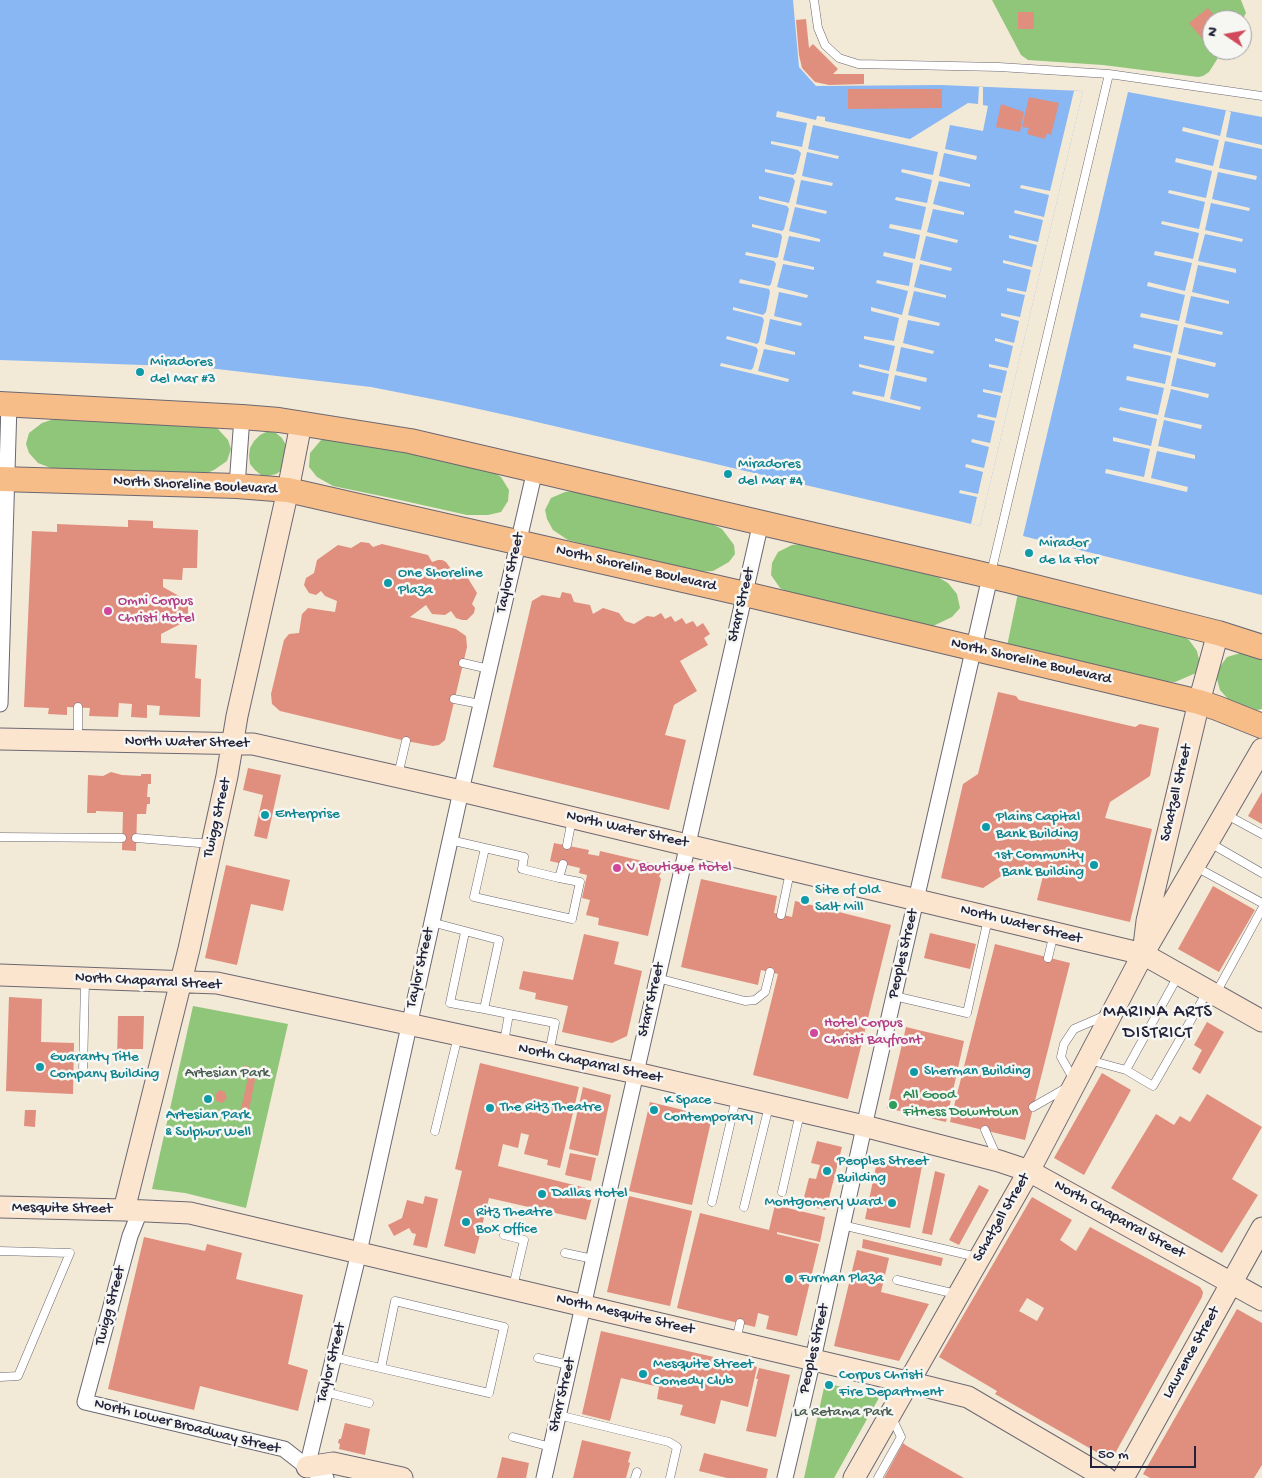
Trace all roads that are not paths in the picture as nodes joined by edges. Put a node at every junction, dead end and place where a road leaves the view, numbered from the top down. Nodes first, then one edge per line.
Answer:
1 (814, 0) edge
2 (1109, 74) junction
3 (1262, 96) edge
4 (5, 404) edge
5 (242, 416) junction
6 (301, 424) junction
7 (535, 470) junction
8 (3, 479) edge
9 (237, 486) junction
10 (288, 490) junction
11 (761, 522) junction
12 (518, 542) junction
13 (990, 577) junction
14 (745, 594) junction
15 (1218, 633) junction
16 (1262, 647) edge
17 (974, 649) junction
18 (463, 663) dead end
19 (489, 669) junction
20 (454, 699) dead end
21 (1199, 702) junction
22 (0, 704) edge
23 (480, 704) junction
24 (78, 708) dead end
25 (1262, 726) edge
26 (0, 739) edge
27 (78, 740) junction
28 (406, 740) dead end
29 (232, 743) junction
30 (1262, 749) edge
31 (398, 776) junction
32 (461, 791) junction
33 (1224, 814) junction
34 (573, 818) junction
35 (1262, 834) edge
36 (0, 837) edge
37 (122, 838) dead end
38 (136, 838) dead end
39 (450, 840) junction
40 (1208, 842) junction
41 (212, 844) junction
42 (567, 845) dead end
43 (688, 845) junction
44 (485, 848) junction
45 (563, 864) dead end
46 (1194, 866) junction
47 (791, 870) junction
48 (1262, 873) edge
49 (560, 878) junction
50 (916, 900) junction
51 (1262, 903) edge
52 (1262, 909) edge
53 (781, 915) dead end
54 (989, 917) junction
55 (432, 922) junction
56 (465, 932) junction
57 (1054, 933) junction
58 (1143, 954) junction
59 (1048, 958) dead end
60 (1179, 974) junction
61 (0, 975) edge
62 (766, 976) dead end
63 (85, 978) junction
64 (657, 978) junction
65 (181, 982) junction
66 (1211, 993) junction
67 (894, 996) junction
68 (484, 1009) junction
69 (1112, 1013) junction
70 (509, 1014) junction
71 (1262, 1021) edge
72 (408, 1025) junction
73 (458, 1036) junction
74 (503, 1045) junction
75 (548, 1055) junction
76 (1088, 1059) junction
77 (1126, 1070) junction
78 (83, 1073) dead end
79 (636, 1073) junction
80 (1076, 1082) junction
81 (736, 1097) junction
82 (770, 1104) junction
83 (1033, 1107) dead end
84 (800, 1112) junction
85 (864, 1126) junction
86 (985, 1130) dead end
87 (435, 1131) dead end
88 (999, 1161) junction
89 (1029, 1170) junction
90 (782, 1192) dead end
91 (712, 1202) dead end
92 (744, 1207) dead end
93 (0, 1208) edge
94 (132, 1210) junction
95 (842, 1225) junction
96 (1262, 1228) edge
97 (504, 1236) dead end
98 (0, 1251) edge
99 (359, 1252) junction
100 (565, 1253) dead end
101 (979, 1258) junction
102 (593, 1259) junction
103 (897, 1280) dead end
104 (1232, 1283) junction
105 (513, 1289) junction
106 (958, 1294) junction
107 (1262, 1300) edge
108 (583, 1305) junction
109 (334, 1357) junction
110 (538, 1358) dead end
111 (813, 1359) junction
112 (569, 1365) junction
113 (381, 1368) junction
114 (0, 1377) edge
115 (908, 1382) junction
116 (325, 1392) junction
117 (85, 1402) joint
118 (369, 1402) dead end
119 (890, 1414) junction
120 (558, 1415) junction
121 (513, 1437) dead end
122 (551, 1447) junction
123 (307, 1467) junction
124 (326, 1478) edge
125 (402, 1478) edge
126 (544, 1478) edge
127 (670, 1478) edge
128 (785, 1478) edge
129 (854, 1478) edge
130 (878, 1478) edge
131 (1106, 1478) edge
132 (1123, 1478) edge

1 - 2 lane
2 - 3 lane
2 - 13 lane
4 - 5 main road
4 - 8 street
5 - 6 main road
5 - 9 street
6 - 7 main road
6 - 10 street, Twigg Street
7 - 11 main road
7 - 12 street, Taylor Street
8 - 9 main road, North Shoreline Boulevard
8 - 22 street
9 - 10 main road, North Shoreline Boulevard
10 - 12 main road, North Shoreline Boulevard
10 - 29 street, Twigg Street
11 - 13 main road
11 - 14 street, Starr Street
12 - 14 main road, North Shoreline Boulevard
12 - 19 street, Taylor Street
13 - 15 main road
13 - 17 street, Peoples Street
14 - 17 main road, North Shoreline Boulevard
14 - 43 street, Starr Street
15 - 16 main road
15 - 21 street, Schatzell Street
17 - 21 main road, North Shoreline Boulevard
17 - 50 street, Peoples Street
18 - 19 lane
19 - 23 street, Taylor Street
20 - 23 lane
21 - 25 main road, North Shoreline Boulevard
21 - 58 street, Schatzell Street
23 - 32 street, Taylor Street
24 - 27 lane
26 - 27 street, North Water Street
27 - 29 street, North Water Street
28 - 31 lane
29 - 31 street, North Water Street
29 - 41 street, Twigg Street
30 - 33 street, Schatzell Street
31 - 32 street, North Water Street
32 - 34 street, North Water Street
32 - 39 street, Taylor Street
33 - 35 lane
33 - 40 street, Schatzell Street
34 - 42 lane
34 - 43 street, North Water Street
36 - 37 lane
38 - 41 lane
39 - 44 lane
39 - 55 street, Taylor Street
40 - 46 street, Schatzell Street
40 - 48 lane
41 - 65 street, Twigg Street
43 - 47 street, North Water Street
43 - 64 street, Starr Street
44 - 49 lane
44 - 49 lane
45 - 49 lane
46 - 51 lane
46 - 58 street, Schatzell Street
47 - 50 street, North Water Street
47 - 53 lane
50 - 54 street, North Water Street
50 - 67 street, Peoples Street
52 - 66 lane
54 - 57 street, North Water Street
54 - 67 lane
55 - 56 lane
55 - 72 street, Taylor Street
56 - 68 lane
56 - 68 lane
57 - 58 street, North Water Street
57 - 59 lane
58 - 60 street, North Water Street
58 - 69 street, Schatzell Street
60 - 66 street, North Water Street
60 - 77 lane
61 - 63 street, North Chaparral Street
62 - 64 lane
63 - 65 street, North Chaparral Street
63 - 78 lane
64 - 79 street, Starr Street
65 - 72 street, North Chaparral Street
65 - 94 street, Twigg Street
66 - 71 street, North Water Street
66 - 77 lane
67 - 85 street, Peoples Street
68 - 70 lane
69 - 76 street, Schatzell Street
69 - 80 lane
70 - 74 lane
70 - 75 lane
72 - 73 street, North Chaparral Street
72 - 99 street, Taylor Street
73 - 74 street, North Chaparral Street
73 - 87 lane
74 - 75 street, North Chaparral Street
75 - 79 street, North Chaparral Street
76 - 77 lane
76 - 80 street, Schatzell Street
79 - 81 street, North Chaparral Street
79 - 102 street, Starr Street
80 - 83 lane
80 - 89 street, Schatzell Street
81 - 82 street, North Chaparral Street
81 - 91 lane
82 - 84 street, North Chaparral Street
82 - 92 lane
84 - 85 street, North Chaparral Street
84 - 90 lane
85 - 88 street, North Chaparral Street
85 - 95 street, Peoples Street
86 - 88 lane
88 - 89 street, North Chaparral Street
89 - 101 street, Schatzell Street
89 - 104 street, North Chaparral Street
93 - 94 street, Mesquite Street
94 - 99 street, North Mesquite Street
94 - 117 street, Twigg Street
95 - 101 lane
95 - 111 street, Peoples Street
96 - 104 street, Lawrence Street
97 - 105 lane
98 - 114 lane
99 - 105 street, North Mesquite Street
99 - 109 street, Taylor Street
100 - 102 lane
101 - 106 street, Schatzell Street
102 - 108 street, Starr Street
103 - 106 lane
104 - 107 street, North Chaparral Street
104 - 132 street, Lawrence Street
105 - 108 street, North Mesquite Street
106 - 115 street, Schatzell Street
108 - 111 street, North Mesquite Street
108 - 112 street, Starr Street
109 - 113 lane
109 - 116 street, Taylor Street
110 - 112 lane
111 - 115 street, North Mesquite Street
111 - 128 street, Peoples Street
112 - 120 street, Starr Street
113 - 113 lane
115 - 119 street, Schatzell Street
115 - 131 street, North Mesquite Street
116 - 118 lane
116 - 123 street, Taylor Street
117 - 123 street, North Lower Broadway Street
119 - 129 street, Schatzell Street
119 - 130 lane
120 - 122 street, Starr Street
120 - 127 lane
121 - 122 lane
122 - 126 street, Starr Street
123 - 124 street, North Lower Broadway Street
123 - 125 street

